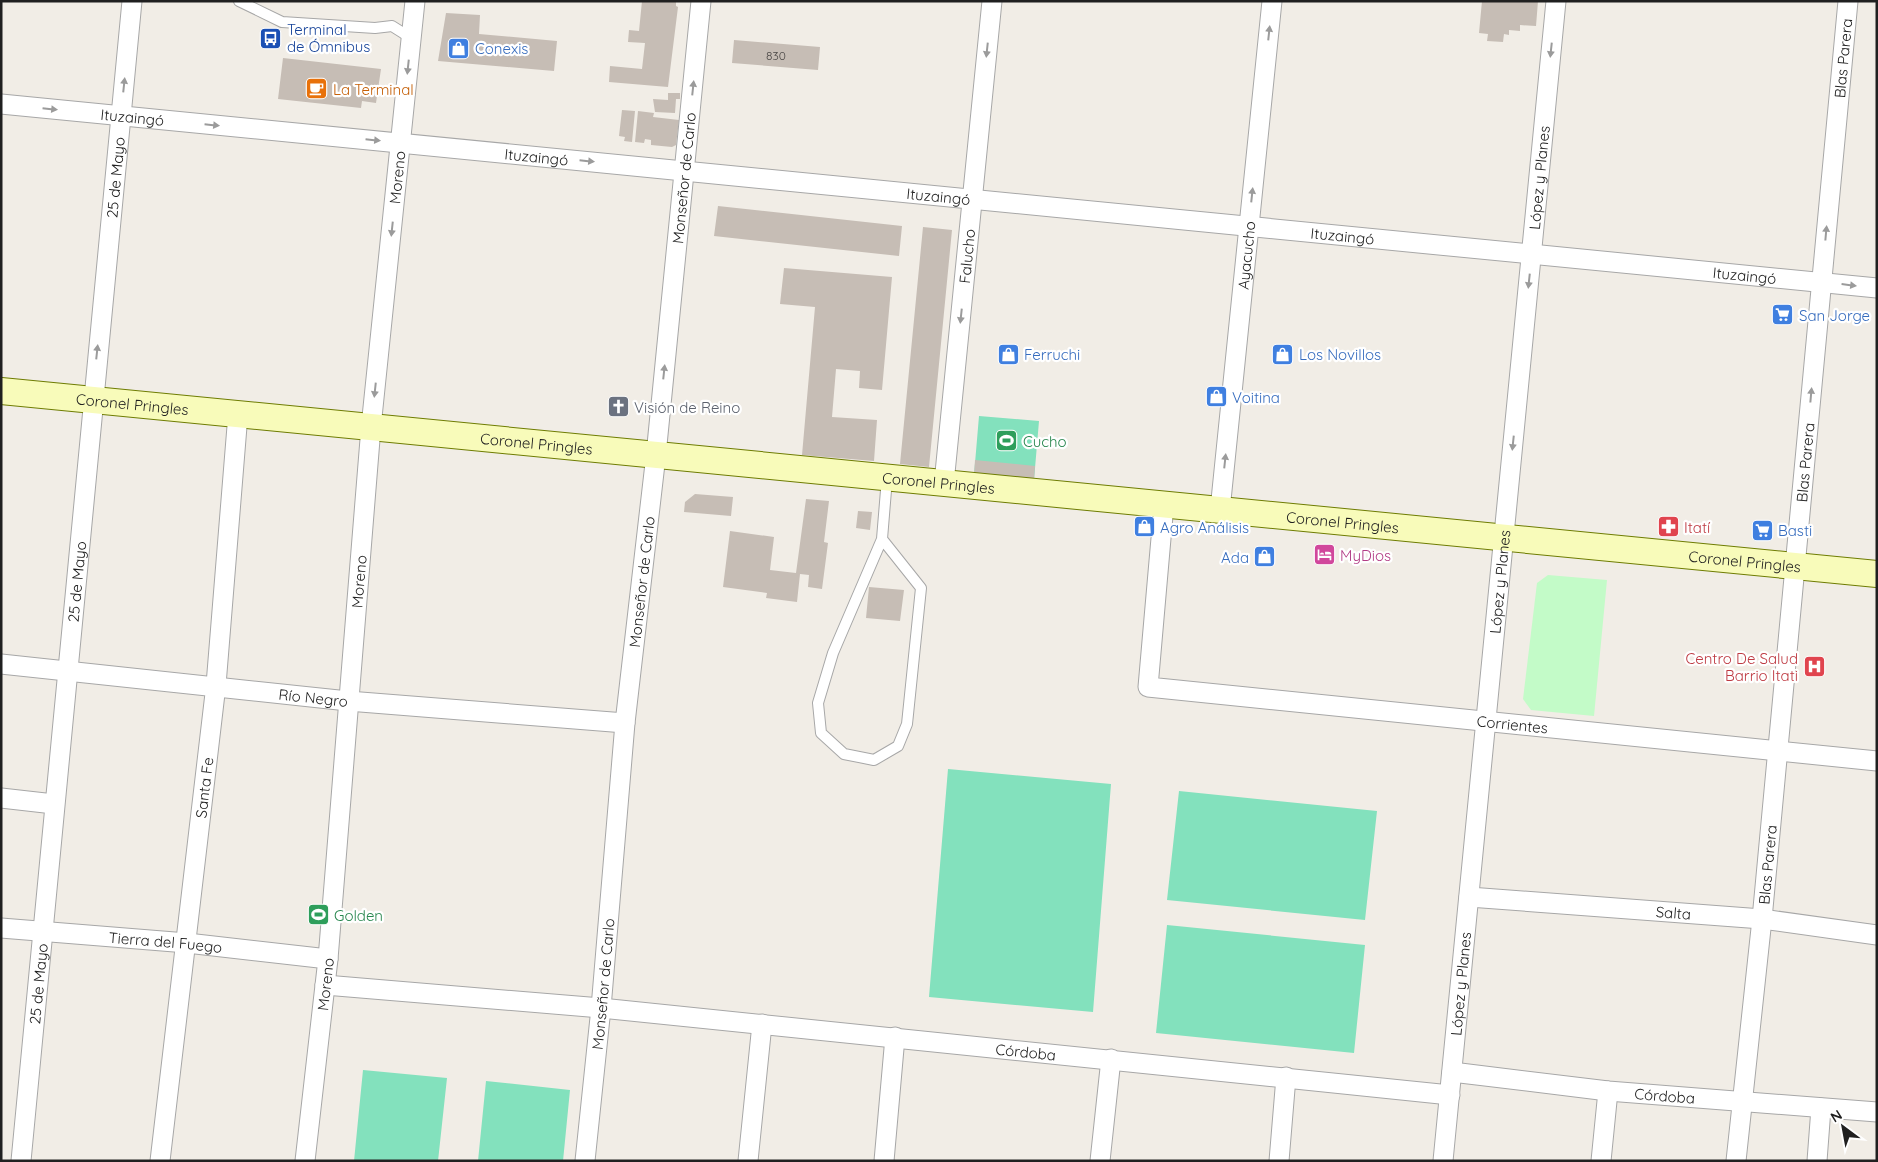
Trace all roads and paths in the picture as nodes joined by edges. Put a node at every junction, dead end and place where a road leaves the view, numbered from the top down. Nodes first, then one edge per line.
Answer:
1 (132, 1) edge
2 (239, 1) edge
3 (415, 1) edge
4 (702, 1) edge
5 (992, 1) edge
6 (1272, 1) edge
7 (1556, 1) edge
8 (1848, 1) edge
9 (411, 38) junction
10 (1, 104) edge
11 (120, 116) junction
12 (400, 143) junction
13 (684, 171) junction
14 (972, 199) junction
15 (1249, 226) junction
16 (1532, 253) junction
17 (1822, 282) junction
18 (1877, 288) edge
19 (1, 391) edge
20 (92, 400) junction
21 (238, 414) junction
22 (371, 427) junction
23 (656, 455) junction
24 (887, 477) junction
25 (944, 483) junction
26 (1164, 504) junction
27 (1220, 510) junction
28 (1504, 537) junction
29 (882, 539) junction
30 (1795, 566) junction
31 (1877, 574) edge
32 (1, 664) edge
33 (67, 671) junction
34 (216, 686) junction
35 (348, 701) junction
36 (1486, 722) junction
37 (625, 723) junction
38 (1777, 750) junction
39 (1877, 761) edge
40 (1, 798) edge
41 (54, 804) junction
42 (1469, 896) junction
43 (1762, 919) junction
44 (1, 928) edge
45 (43, 931) junction
46 (1877, 935) edge
47 (187, 943) junction
48 (328, 959) junction
49 (325, 985) junction
50 (601, 1008) junction
51 (762, 1024) junction
52 (895, 1037) junction
53 (1111, 1059) junction
54 (1452, 1072) junction
55 (1286, 1077) junction
56 (1608, 1091) junction
57 (1450, 1095) junction
58 (1741, 1102) junction
59 (1821, 1108) junction
60 (1877, 1112) edge
61 (21, 1161) edge
62 (160, 1161) edge
63 (305, 1161) edge
64 (585, 1161) edge
65 (748, 1161) edge
66 (884, 1161) edge
67 (1100, 1161) edge
68 (1279, 1161) edge
69 (1443, 1161) edge
70 (1601, 1161) edge
71 (1736, 1161) edge
72 (1817, 1161) edge

11 -> 1 street, 25 de Mayo
2 - 9 lane
3 - 9 street, Moreno
13 -> 4 street, Monseñor de Carlo
5 -> 14 street, Falucho
15 -> 6 street, Ayacucho
7 -> 16 street, López y Planes
17 -> 8 street, Blas Parera
9 -> 12 street, Moreno
10 -> 11 street, Ituzaingó
11 -> 12 street, Ituzaingó
20 -> 11 street, 25 de Mayo
12 -> 13 street, Ituzaingó
12 -> 22 street, Moreno
13 - 14 street, Ituzaingó
23 -> 13 street, Monseñor de Carlo
14 - 15 street, Ituzaingó
14 -> 25 street, Falucho
15 - 16 street, Ituzaingó
27 -> 15 street, Ayacucho
16 - 17 street, Ituzaingó
16 -> 28 street, López y Planes
17 -> 18 street, Ituzaingó
30 -> 17 street, Blas Parera
19 - 20 main road, Coronel Pringles
20 - 21 main road, Coronel Pringles
20 - 33 street, 25 de Mayo
21 - 22 main road, Coronel Pringles
21 - 34 street, Santa Fe
22 - 23 main road, Coronel Pringles
22 - 35 street, Moreno
23 - 24 main road, Coronel Pringles
23 - 37 street, Monseñor de Carlo
24 - 25 main road, Coronel Pringles
24 - 29 lane
25 - 26 main road, Coronel Pringles
26 - 27 main road, Coronel Pringles
26 - 36 street, Corrientes
27 - 28 main road, Coronel Pringles
28 - 30 main road, Coronel Pringles
28 - 36 street, López y Planes
29 - 29 lane
30 - 31 main road, Coronel Pringles
30 - 38 street, Blas Parera
32 - 33 street, Río Negro
33 - 34 street, Río Negro
33 - 41 street, 25 de Mayo
34 - 35 street, Río Negro
34 - 47 street, Santa Fe
35 - 37 street, Río Negro
35 - 48 street, Moreno
36 - 38 street, Corrientes
36 - 42 street, López y Planes
37 - 50 street, Monseñor de Carlo
38 - 39 street, Corrientes
38 - 43 street, Blas Parera
40 - 41 street
41 - 45 street, 25 de Mayo
42 - 43 street, Salta
42 - 54 street, López y Planes
43 - 46 street, Salta
43 - 58 street, Blas Parera
44 - 45 street, Tierra del Fuego
45 - 47 street, Tierra del Fuego
45 - 61 street, 25 de Mayo
47 - 48 street, Tierra del Fuego
47 - 62 street, Santa Fe
48 - 49 street, Moreno
49 - 50 street
49 - 63 street, Moreno
50 - 51 street, Córdoba
50 - 64 street, Monseñor de Carlo
51 - 52 street, Córdoba
51 - 65 street
52 - 53 street, Córdoba
52 - 66 street
53 - 55 street, Córdoba
53 - 67 street
54 - 56 street, Córdoba
54 - 57 street, López y Planes
55 - 57 street, Córdoba
55 - 68 street
56 - 58 street, Córdoba
56 - 70 street
57 - 69 street, López y Planes
58 - 59 street, Córdoba
58 - 71 street, Blas Parera
59 - 60 street, Córdoba
59 - 72 street

